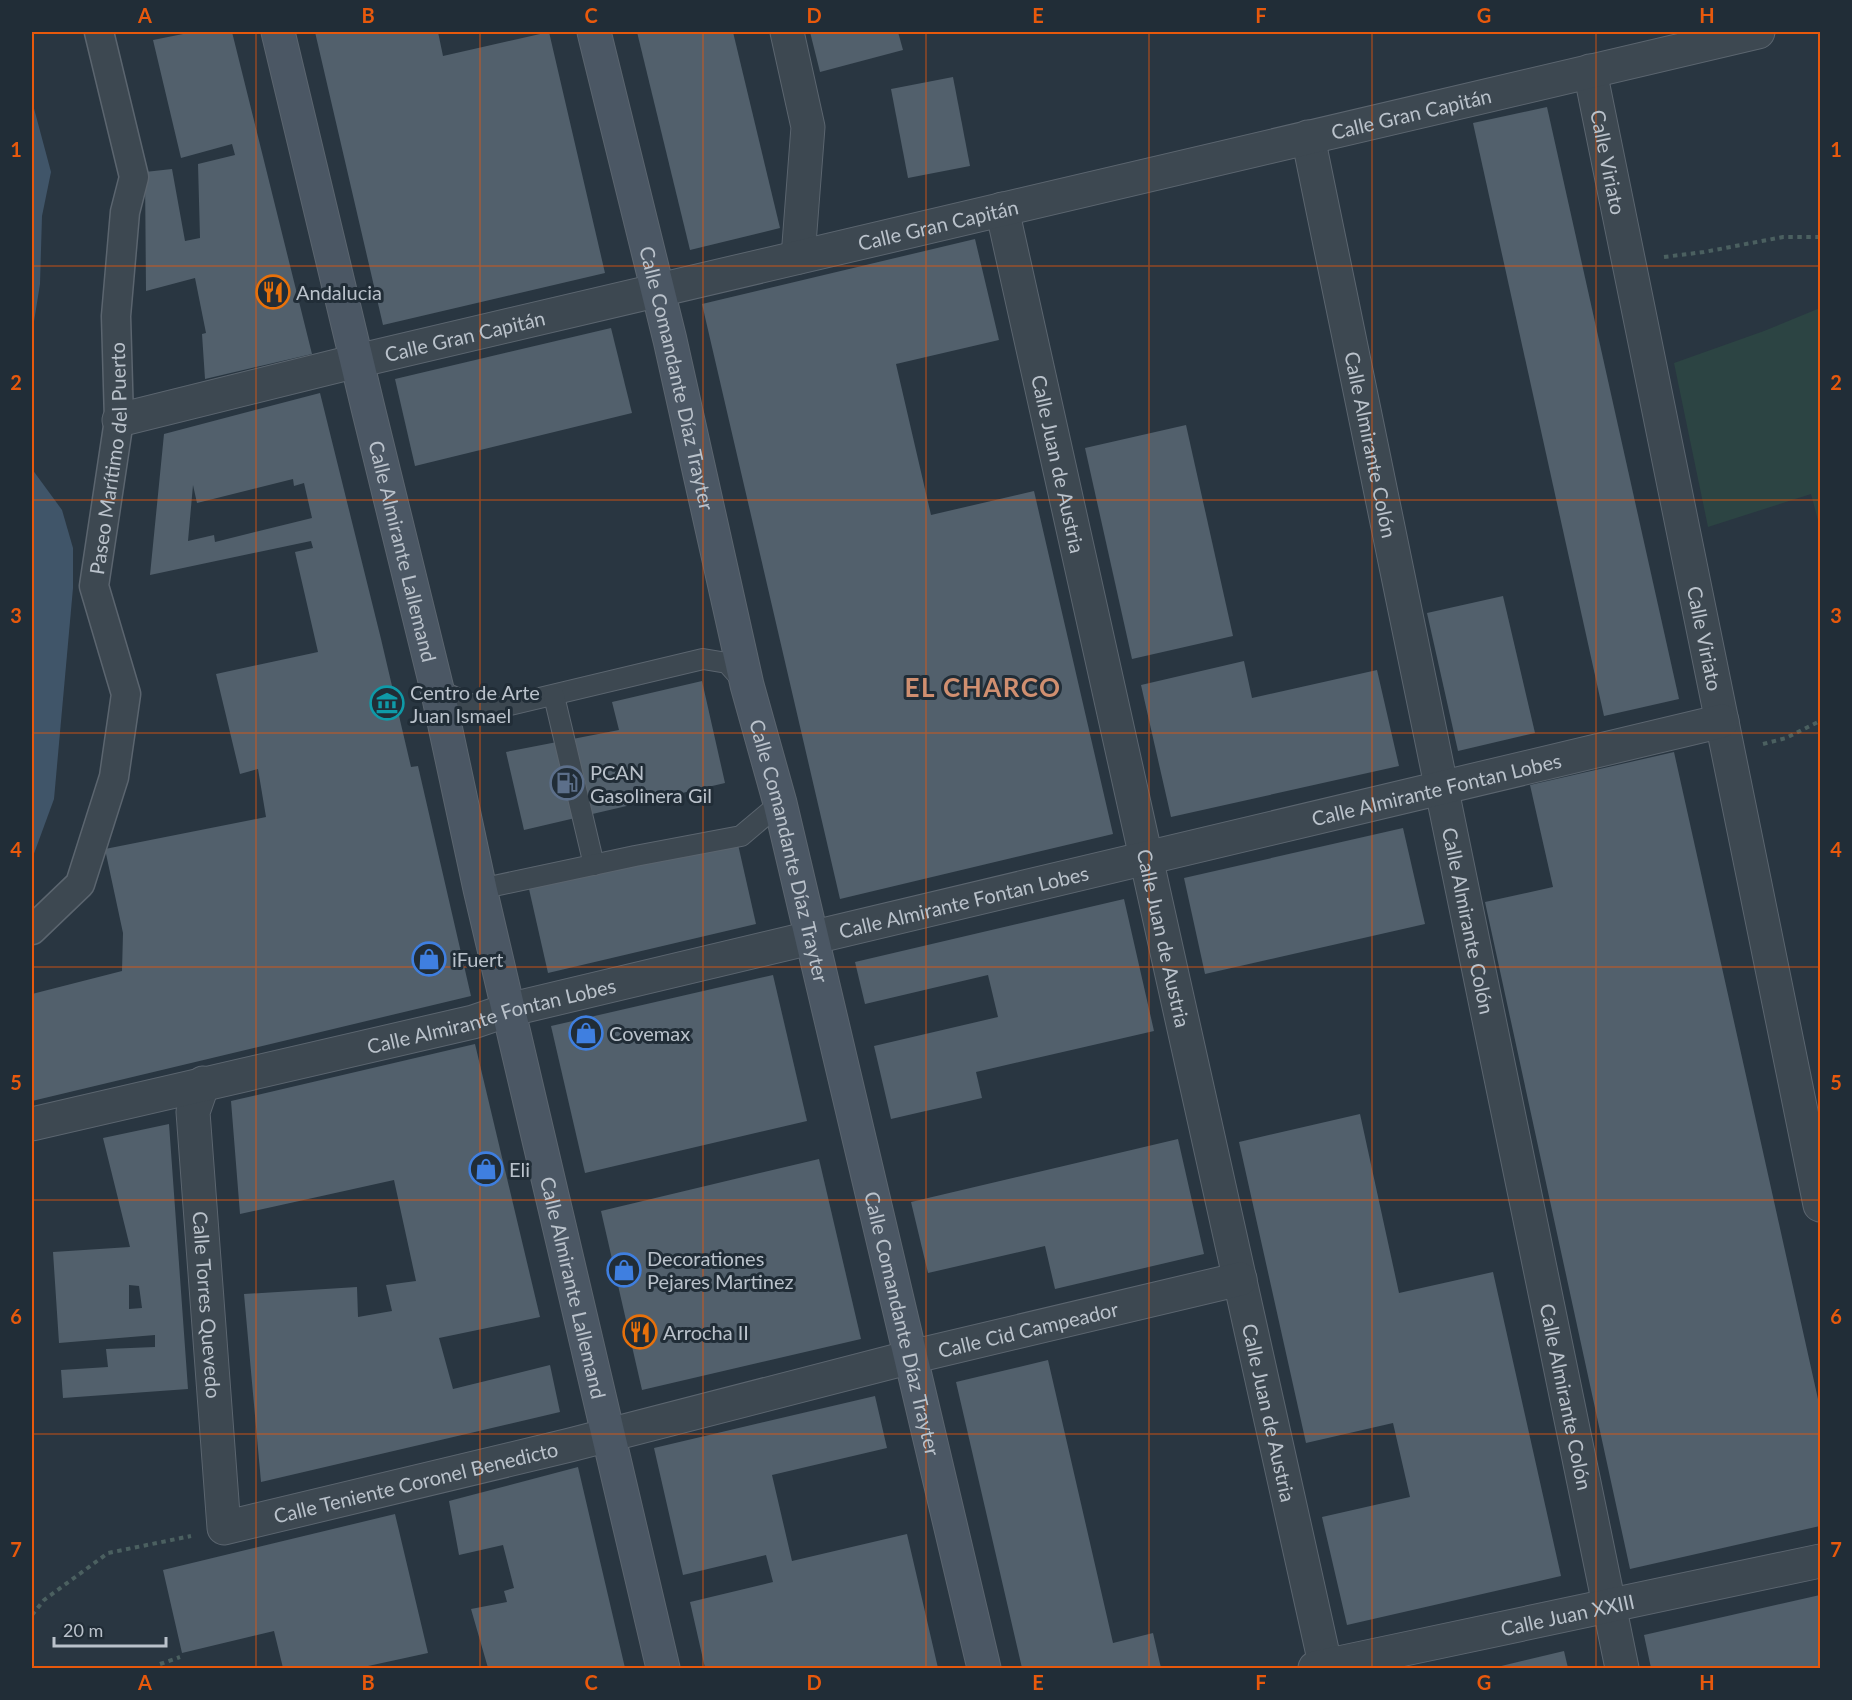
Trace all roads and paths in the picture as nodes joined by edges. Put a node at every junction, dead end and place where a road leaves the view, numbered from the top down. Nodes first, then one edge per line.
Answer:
1 (99, 32) edge
2 (279, 32) edge
3 (594, 32) edge
4 (787, 32) edge
5 (1758, 32) edge
6 (1590, 71) junction
7 (1308, 137) junction
8 (1002, 209) junction
9 (1821, 237) edge
10 (798, 257) junction
11 (1656, 258) dead end
12 (658, 290) junction
13 (357, 360) junction
14 (120, 420) junction
15 (747, 685) junction
16 (437, 690) junction
17 (554, 696) junction
18 (1821, 721) edge
19 (1722, 722) junction
20 (1756, 746) dead end
21 (1442, 788) junction
22 (780, 803) junction
23 (1146, 858) junction
24 (594, 865) junction
25 (480, 889) junction
26 (32, 930) edge
27 (811, 938) junction
28 (508, 1010) junction
29 (203, 1083) junction
30 (32, 1124) edge
31 (1821, 1205) edge
32 (1240, 1279) junction
33 (911, 1357) junction
34 (608, 1434) junction
35 (224, 1528) junction
36 (1821, 1561) edge
37 (1610, 1606) junction
38 (32, 1615) edge
39 (180, 1657) dead end
40 (160, 1664) dead end
41 (663, 1668) edge
42 (984, 1668) edge
43 (1322, 1668) edge
44 (1622, 1668) edge

1 - 14 street, Paseo Marítimo del Puerto
2 - 13 main road, Calle Almirante Lallemand
3 - 12 main road, Calle Comandante Díaz Trayter
4 - 10 street
5 - 6 street, Calle Gran Capitán
6 - 7 street, Calle Gran Capitán
6 - 19 street, Calle Viriato
7 - 8 street, Calle Gran Capitán
7 - 21 street, Calle Almirante Colón
8 - 10 street, Calle Gran Capitán
8 - 23 street, Calle Juan de Austria
9 - 11 path
10 - 12 street, Calle Gran Capitán
12 - 13 street, Calle Gran Capitán
12 - 15 main road, Calle Comandante Díaz Trayter
13 - 14 street, Calle Gran Capitán
13 - 16 main road, Calle Almirante Lallemand
14 - 26 street, Paseo Marítimo del Puerto
15 - 17 lane
15 - 22 main road, Calle Comandante Díaz Trayter
16 - 17 lane
16 - 25 main road, Calle Almirante Lallemand
17 - 24 lane
18 - 20 path
19 - 21 street, Calle Almirante Fontan Lobes
19 - 31 street, Calle Viriato
21 - 23 street, Calle Almirante Fontan Lobes
21 - 37 street, Calle Almirante Colón
22 - 24 lane
22 - 27 main road, Calle Comandante Díaz Trayter
23 - 27 street, Calle Almirante Fontan Lobes
23 - 32 street, Calle Juan de Austria
24 - 25 lane
25 - 28 main road, Calle Almirante Lallemand
27 - 28 street, Calle Almirante Fontan Lobes
27 - 33 main road, Calle Comandante Díaz Trayter
28 - 29 street, Calle Almirante Fontan Lobes
28 - 34 main road, Calle Almirante Lallemand
29 - 30 street, Calle Almirante Fontan Lobes
29 - 35 street, Calle Torres Quevedo
32 - 33 street, Calle Cid Campeador
32 - 43 street, Calle Juan de Austria
33 - 34 street, Calle Cid Campeador
33 - 42 main road, Calle Comandante Díaz Trayter
34 - 35 street, Calle Teniente Coronel Benedicto
34 - 41 main road, Calle Almirante Lallemand
35 - 38 path
36 - 37 street, Calle Juan XXIII
37 - 43 street, Calle Juan XXIII
37 - 44 street, Calle Almirante Colón
39 - 40 path

